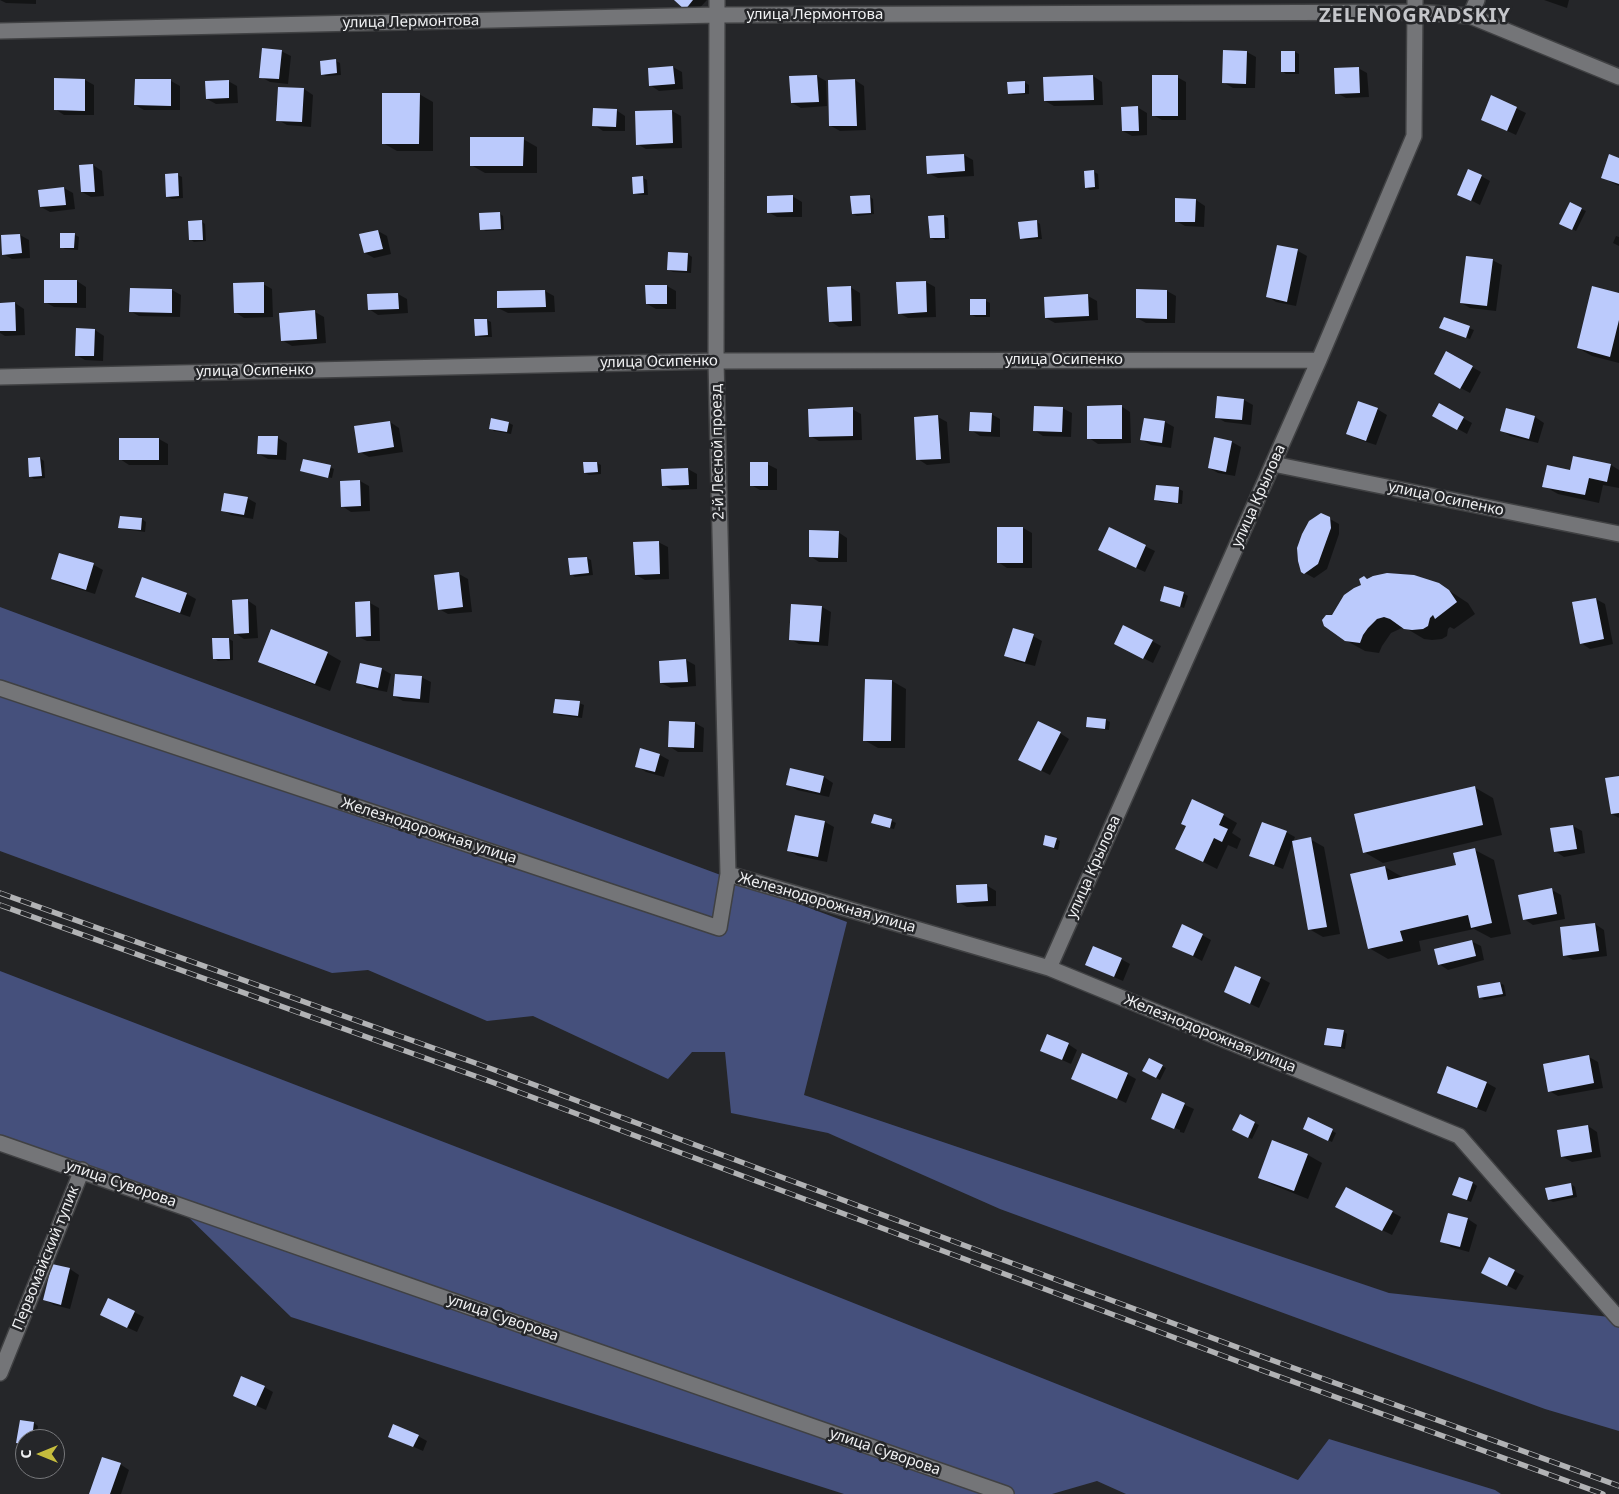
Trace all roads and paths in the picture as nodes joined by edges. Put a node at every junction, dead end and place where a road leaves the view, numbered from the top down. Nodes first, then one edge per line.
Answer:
1 (1477, 0) edge
2 (1415, 6) edge
3 (717, 8) edge
4 (1470, 16) junction
5 (0, 31) edge
6 (1619, 77) edge
7 (1319, 360) junction
8 (716, 361) junction
9 (0, 377) edge
10 (1273, 464) junction
11 (1619, 534) edge
12 (0, 688) edge
13 (728, 874) junction
14 (1049, 968) junction
15 (0, 1142) edge
16 (82, 1170) junction
17 (1619, 1319) edge
18 (0, 1373) edge
19 (1006, 1494) edge

1 - 4 street
2 - 3 street, улица Лермонтова
2 - 4 street, улица Лермонтова
2 - 7 street, улица Крылова
3 - 5 street, улица Лермонтова
3 - 8 street, 2-й Лесной проезд
4 - 6 street, улица Лермонтова
7 - 8 street, улица Осипенко
7 - 10 street, улица Крылова
8 - 9 street, улица Осипенко
8 - 13 street, 2-й Лесной проезд
10 - 11 street, улица Осипенко
10 - 14 street, улица Крылова
12 - 13 street, Железнодорожная улица
13 - 14 street, Железнодорожная улица
14 - 17 street, Железнодорожная улица
15 - 16 street, улица Суворова
16 - 18 street, Первомайский тупик
16 - 19 street, улица Суворова

